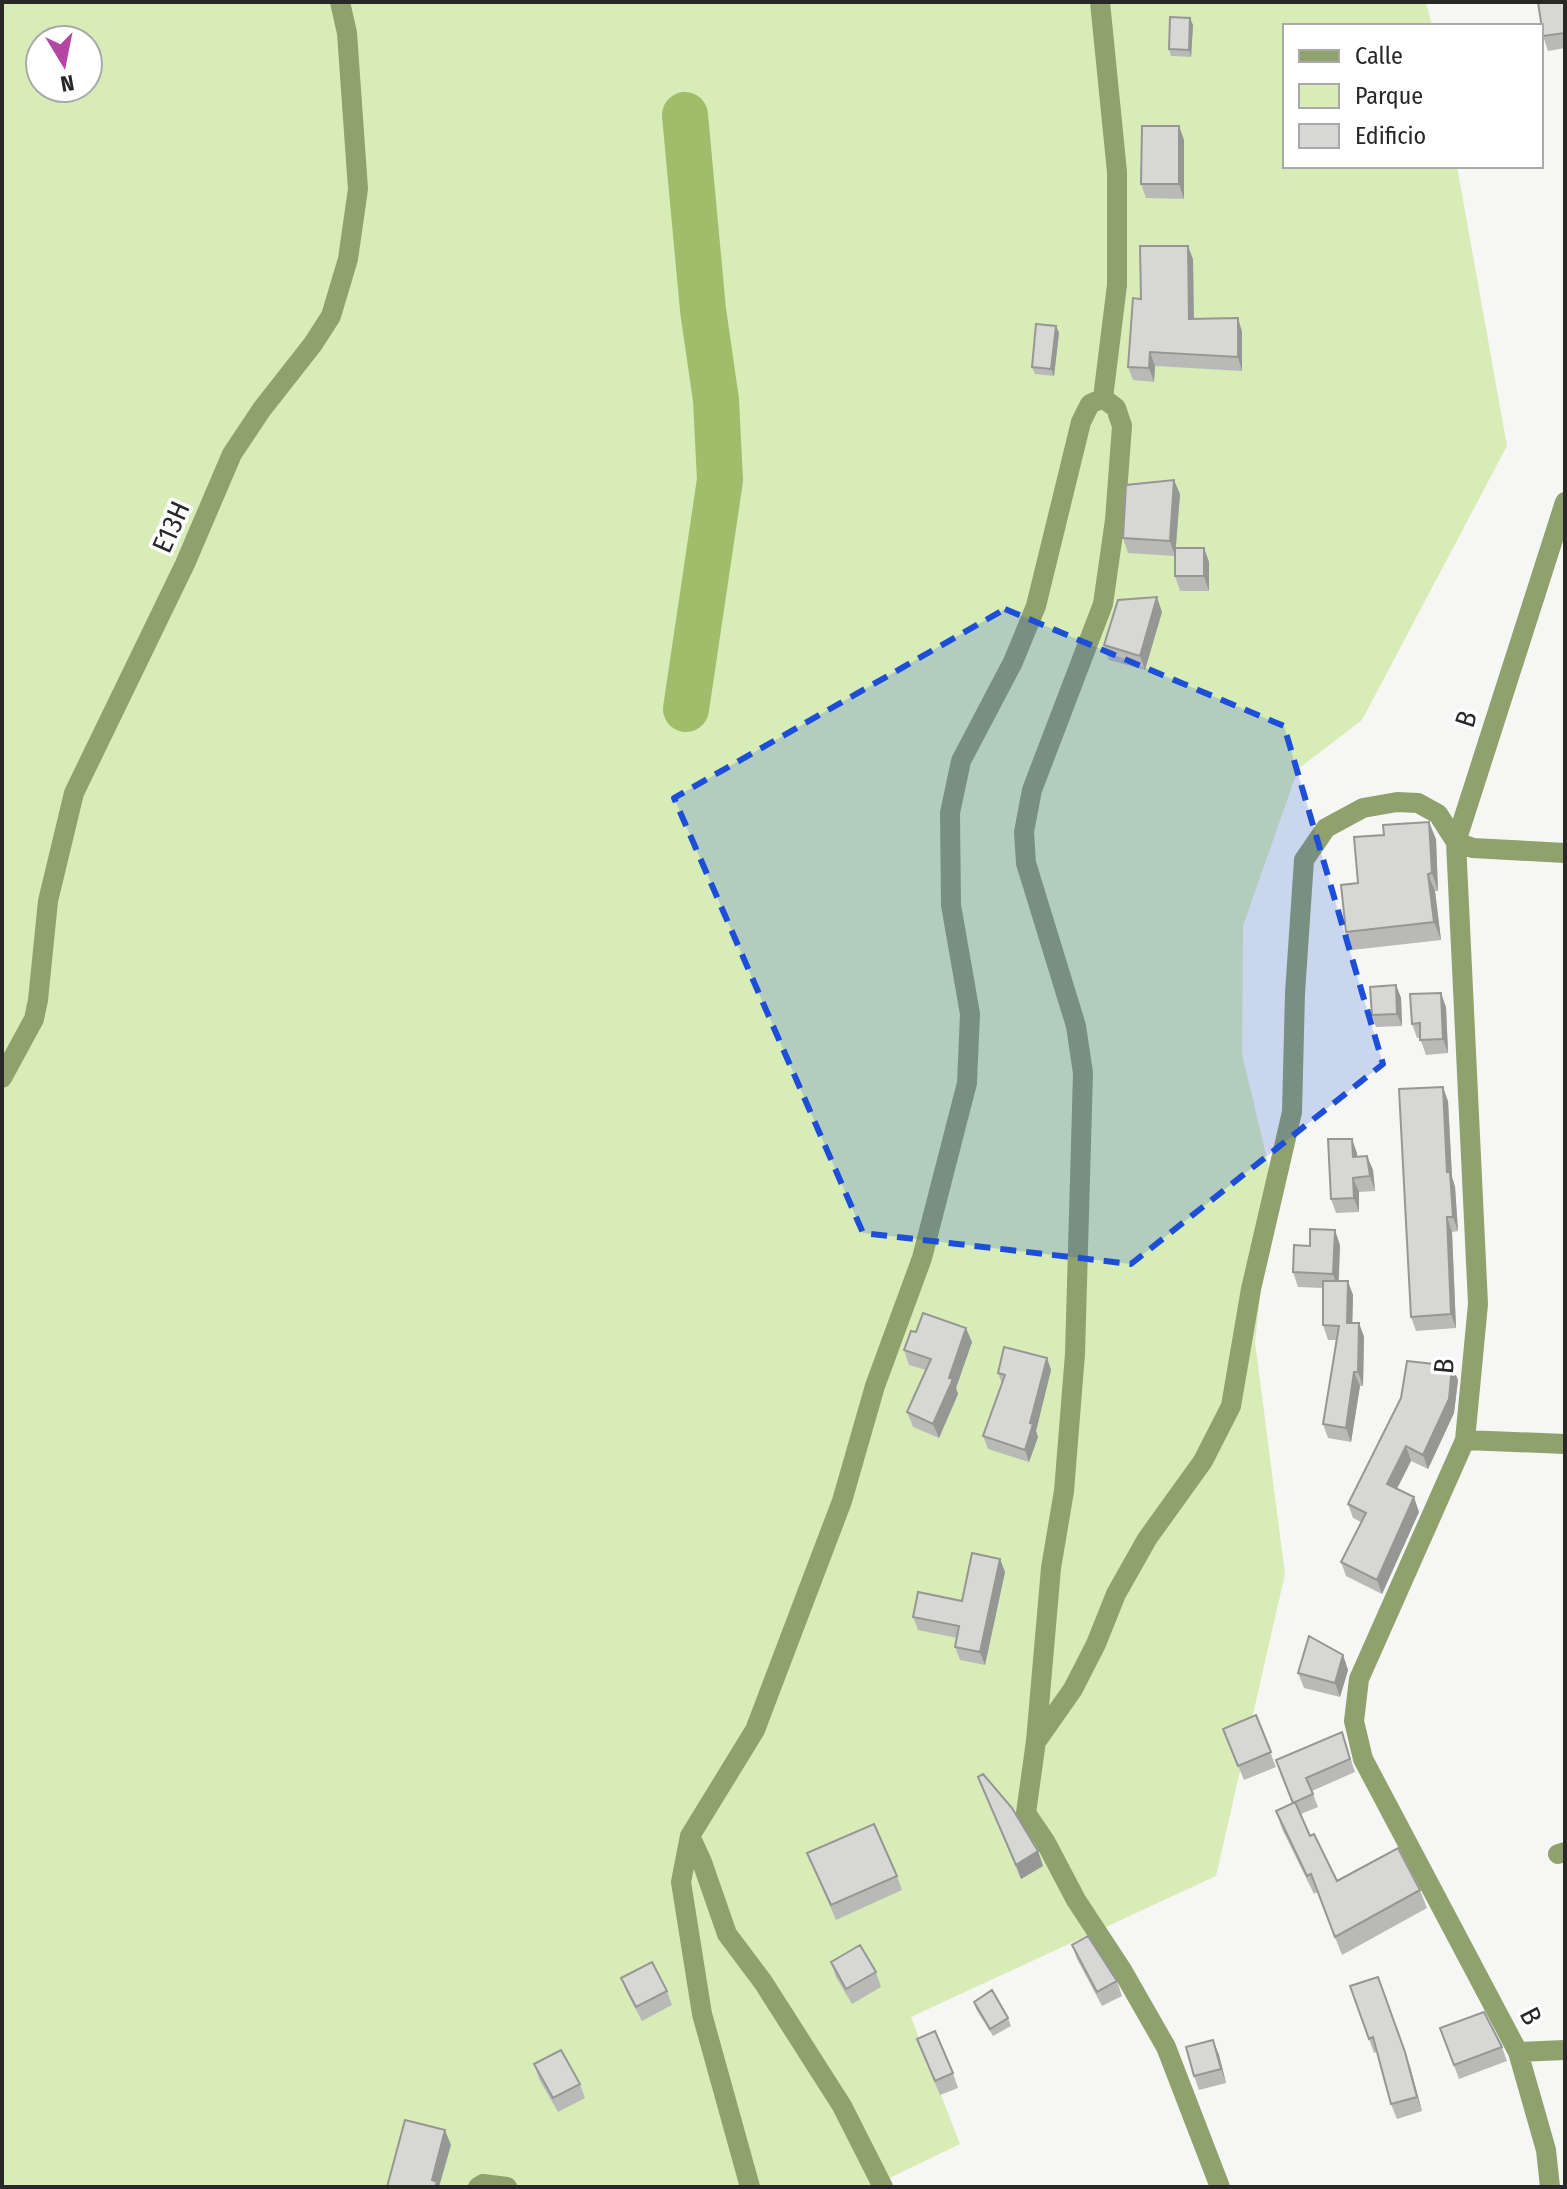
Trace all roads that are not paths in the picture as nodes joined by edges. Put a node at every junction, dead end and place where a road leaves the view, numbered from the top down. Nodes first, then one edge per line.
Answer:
1 (340, 2) edge
2 (1100, 2) edge
3 (1103, 398) junction
4 (1565, 502) edge
5 (1456, 842) junction
6 (1565, 853) edge
7 (2, 1078) edge
8 (1465, 1440) junction
9 (1565, 1444) edge
10 (1036, 1741) junction
11 (690, 1836) junction
12 (1565, 2050) edge
13 (1518, 2052) junction
14 (478, 2187) edge
15 (507, 2187) edge
16 (750, 2187) edge
17 (883, 2187) edge
18 (1220, 2187) edge
19 (1550, 2187) edge

1 - 7 street, E13H
2 - 3 street
3 - 10 street
3 - 11 street
4 - 5 street, B
5 - 6 street
5 - 8 street, B
5 - 10 street
8 - 9 street
8 - 13 street, B
10 - 18 street
11 - 16 street
11 - 17 street
12 - 13 street
13 - 19 street, B
14 - 15 street

